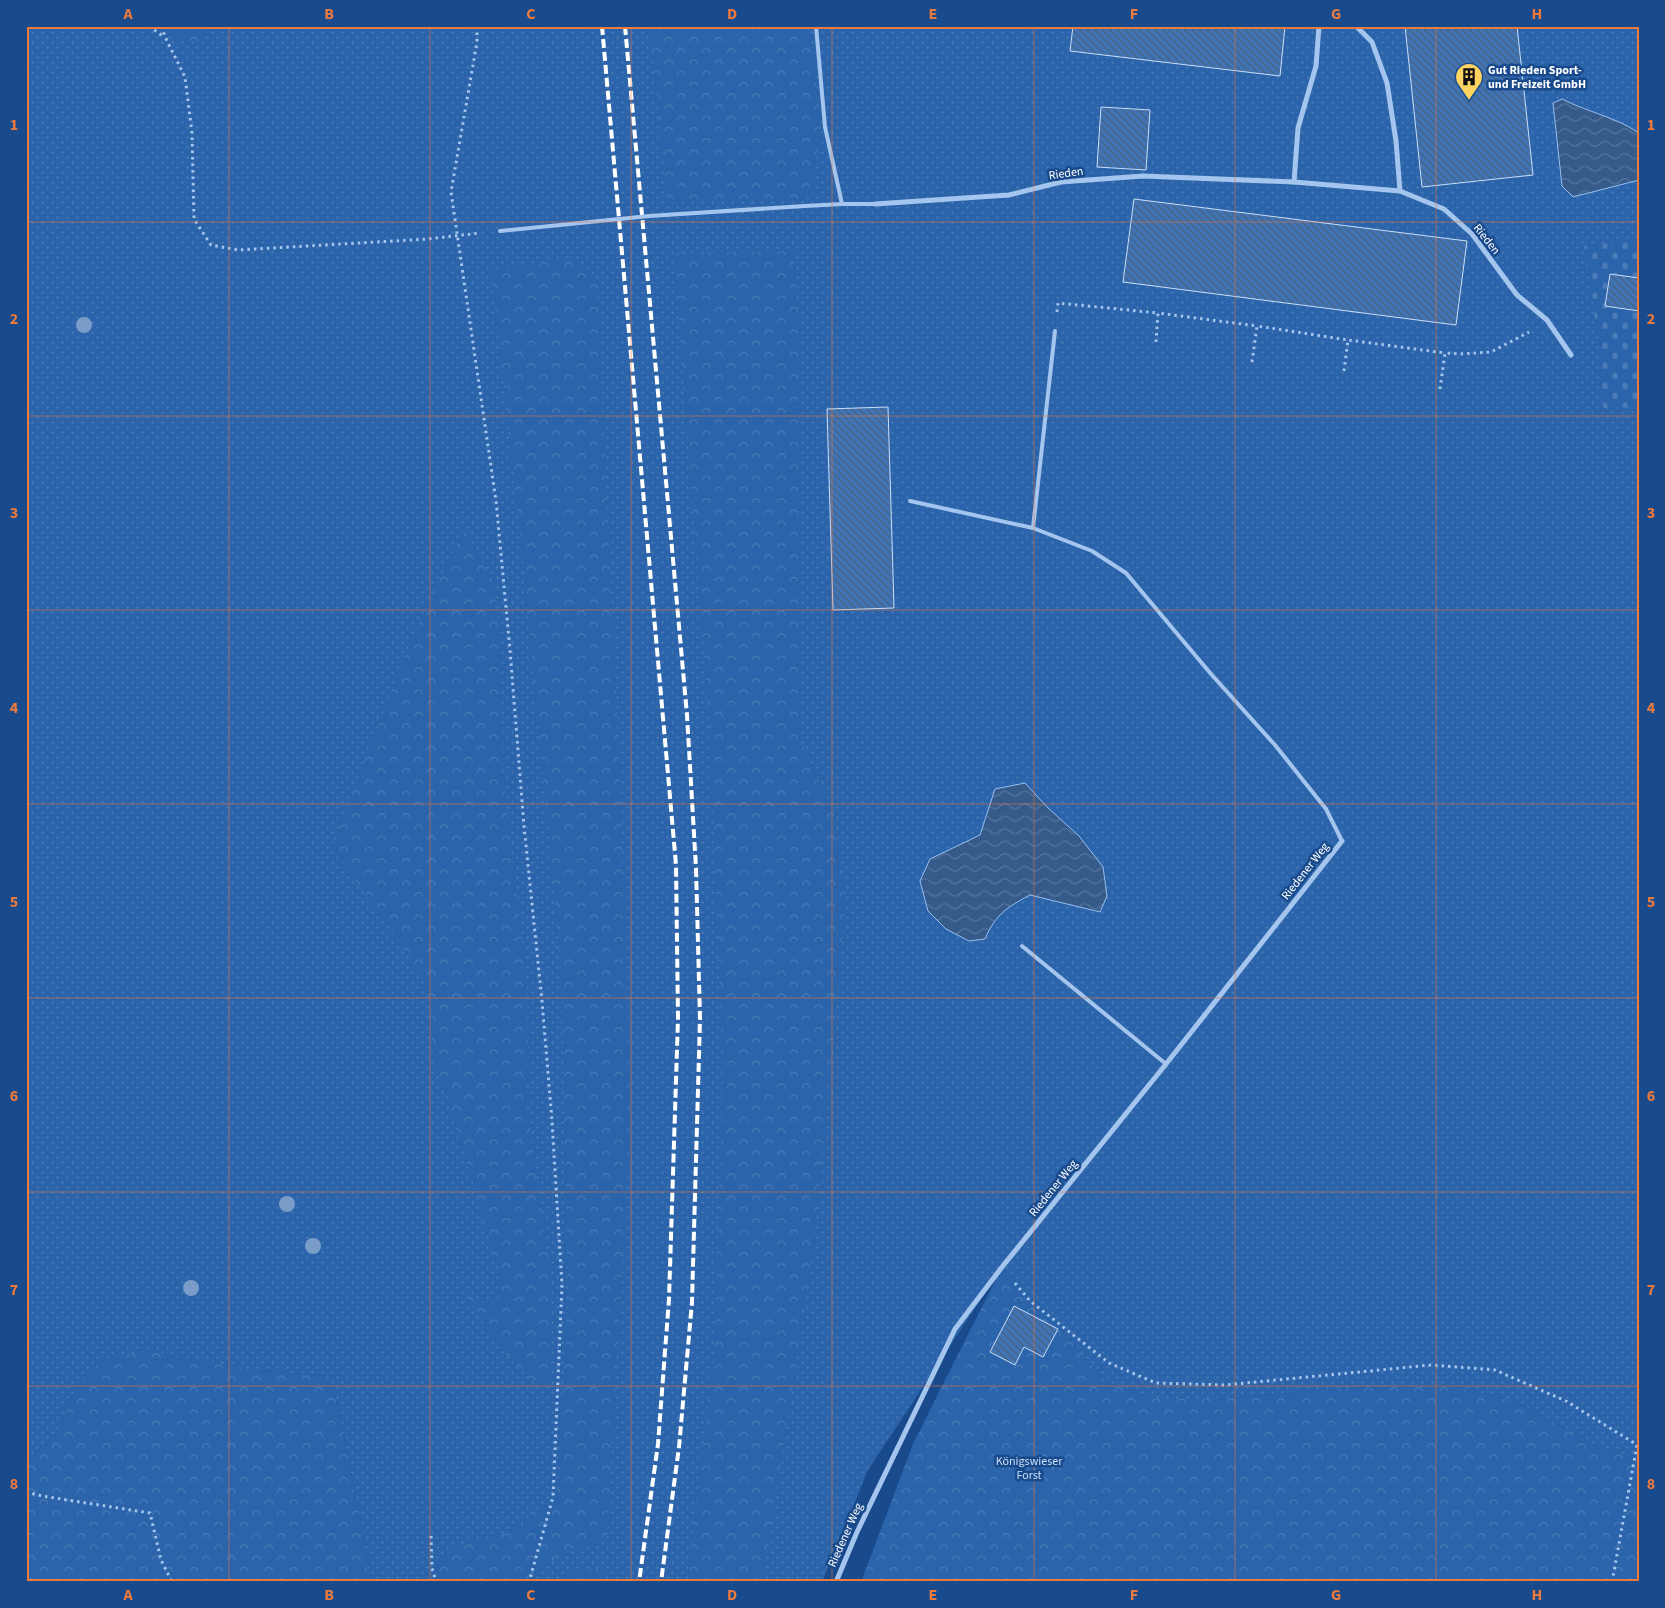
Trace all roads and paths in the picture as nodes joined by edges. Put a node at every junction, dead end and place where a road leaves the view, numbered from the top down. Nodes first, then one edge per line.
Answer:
1 (149, 26) edge
2 (162, 26) edge
3 (477, 26) edge
4 (816, 26) edge
5 (1319, 26) edge
6 (1356, 26) edge
7 (165, 38) junction
8 (1294, 182) junction
9 (1400, 191) junction
10 (842, 204) junction
11 (875, 204) joint
12 (500, 231) joint
13 (457, 236) junction
14 (1158, 313) junction
15 (1547, 320) junction
16 (1257, 326) junction
17 (1055, 331) joint
18 (1348, 340) junction
19 (1156, 342) dead end
20 (1445, 352) junction
21 (1570, 355) dead end
22 (1252, 362) dead end
23 (1344, 371) dead end
24 (1440, 389) dead end
25 (910, 500) dead end
26 (1033, 528) junction
27 (1342, 841) joint
28 (1022, 946) dead end
29 (1166, 1064) junction
30 (1002, 1267) junction
31 (1638, 1446) edge
32 (26, 1492) edge
33 (431, 1536) dead end
34 (172, 1582) edge
35 (436, 1582) edge
36 (529, 1582) edge
37 (836, 1582) edge
38 (1612, 1582) edge

1 - 7 path
2 - 7 path
3 - 13 path
4 - 10 lane
5 - 8 street
6 - 9 street
7 - 13 path
8 - 9 street, Rieden
8 - 11 street, Rieden
9 - 15 street, Rieden
10 - 11 lane, Rieden
10 - 12 lane, Rieden, bridge
12 - 13 path
13 - 36 path
14 - 16 path
14 - 17 path
14 - 19 path
15 - 20 path
15 - 21 street, Rieden
16 - 18 path
16 - 22 path
17 - 26 lane
18 - 20 path
18 - 23 path
20 - 24 path
25 - 26 lane
26 - 27 lane
27 - 29 street, Riedener Weg
28 - 29 lane
29 - 30 street, Riedener Weg
30 - 31 path
30 - 37 street, Riedener Weg
31 - 38 path
32 - 34 path
33 - 35 path

